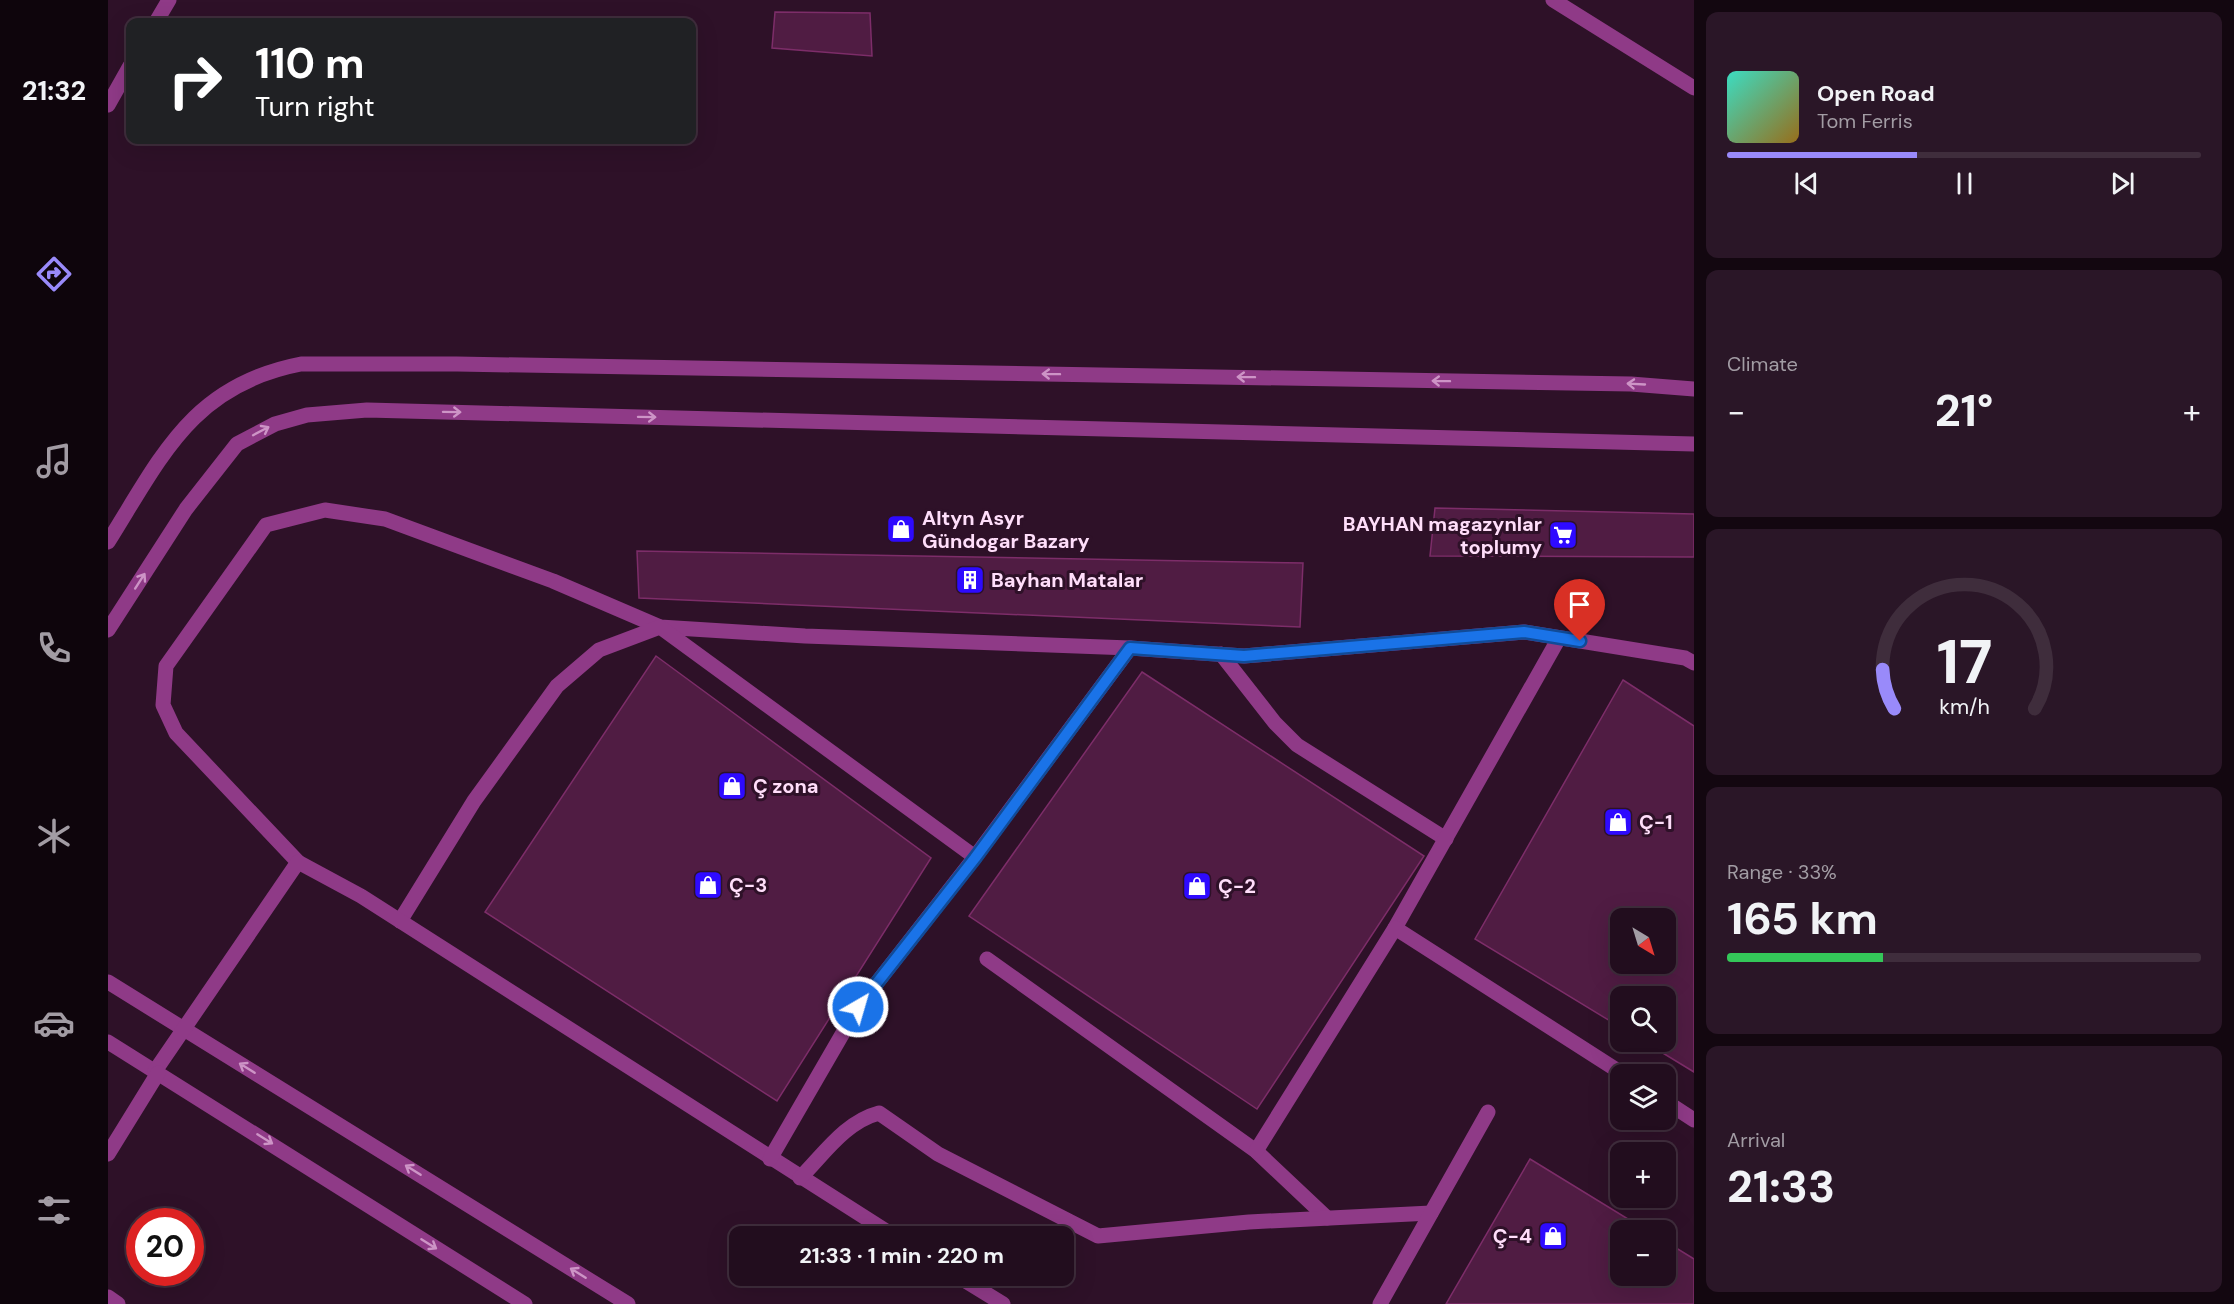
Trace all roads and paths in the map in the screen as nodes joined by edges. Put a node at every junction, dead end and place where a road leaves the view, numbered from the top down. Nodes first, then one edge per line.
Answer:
1 (169, 0) edge
2 (1553, 0) edge
3 (158, 18) edge
4 (126, 73) edge
5 (1694, 88) edge
6 (108, 105) edge
7 (1694, 389) edge
8 (1694, 444) edge
9 (108, 542) edge
10 (660, 627) junction
11 (108, 630) edge
12 (1559, 638) junction
13 (1130, 648) junction
14 (1221, 654) junction
15 (1694, 663) edge
16 (1446, 839) junction
17 (975, 858) junction
18 (298, 862) junction
19 (400, 921) junction
20 (1395, 928) junction
21 (987, 958) dead end
22 (108, 982) edge
23 (183, 1028) junction
24 (108, 1042) edge
25 (1610, 1066) edge
26 (157, 1072) junction
27 (1676, 1108) edge
28 (1488, 1112) dead end
29 (1694, 1120) edge
30 (1256, 1151) junction
31 (108, 1154) edge
32 (770, 1159) junction
33 (800, 1178) junction
34 (1431, 1213) junction
35 (1327, 1218) junction
36 (878, 1226) edge
37 (974, 1286) edge
38 (108, 1297) edge
39 (118, 1304) edge
40 (525, 1304) edge
41 (628, 1304) edge
42 (1003, 1304) edge
43 (1380, 1304) edge

1 - 3 street
2 - 5 street
4 - 6 street
7 -> 9 street
11 -> 8 street
10 - 13 street
10 - 17 street
10 - 18 street
10 - 19 street
12 - 14 street
12 - 15 street
12 - 16 street
13 - 14 street
13 - 17 street
14 - 16 street
16 - 20 street
17 - 32 street
18 - 19 street
18 - 23 street
19 - 32 street
20 - 25 street
20 - 30 street
21 - 30 street
22 - 23 street
23 - 26 street
41 -> 23 street
24 - 26 street
26 - 31 street
26 -> 40 street
27 - 29 street
28 - 34 street
30 - 35 street
32 - 33 street
33 - 35 street
33 - 36 street
34 - 35 street
34 - 43 street
37 - 42 street
38 - 39 street

